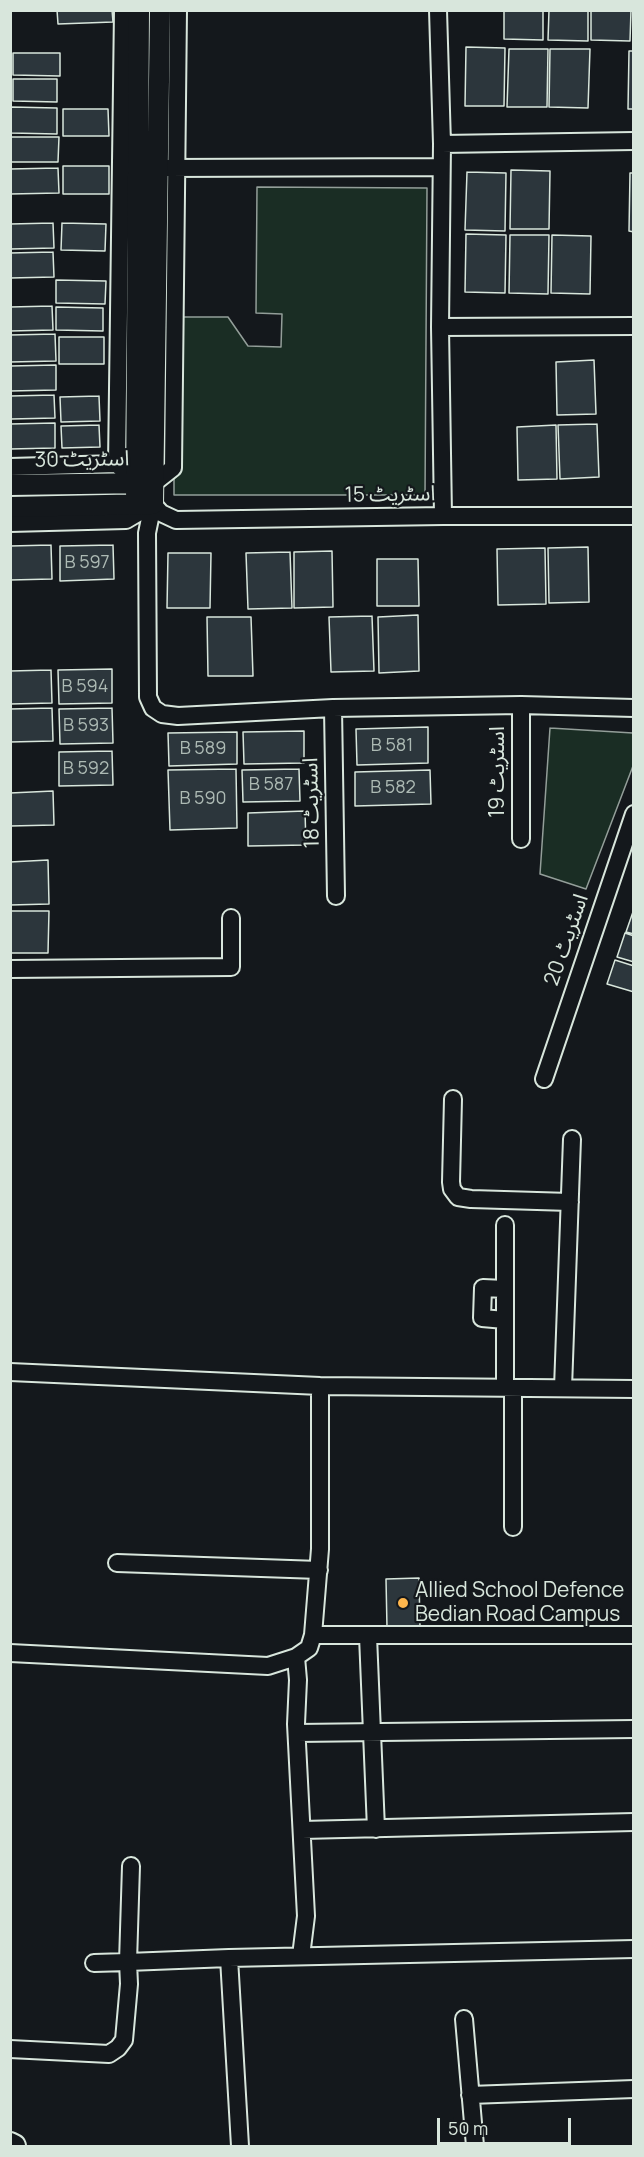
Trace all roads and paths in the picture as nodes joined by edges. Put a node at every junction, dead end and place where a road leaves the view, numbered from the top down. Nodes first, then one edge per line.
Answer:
1 (123, 10) edge
2 (139, 10) edge
3 (160, 10) edge
4 (178, 10) edge
5 (438, 10) edge
6 (633, 141) edge
7 (442, 144) junction
8 (441, 167) junction
9 (168, 168) junction
10 (633, 326) edge
11 (440, 327) junction
12 (117, 464) junction
13 (10, 467) edge
14 (145, 483) junction
15 (10, 485) edge
16 (144, 504) junction
17 (10, 507) edge
18 (443, 516) junction
19 (633, 516) edge
20 (10, 524) edge
21 (521, 705) junction
22 (333, 708) junction
23 (633, 708) edge
24 (633, 814) edge
25 (521, 839) dead end
26 (336, 896) dead end
27 (231, 918) dead end
28 (10, 969) edge
29 (544, 1079) dead end
30 (453, 1099) dead end
31 (572, 1139) dead end
32 (570, 1202) junction
33 (505, 1225) dead end
34 (10, 1372) edge
35 (320, 1386) junction
36 (509, 1388) junction
37 (563, 1388) junction
38 (633, 1389) edge
39 (513, 1527) dead end
40 (117, 1563) dead end
41 (319, 1570) junction
42 (314, 1635) junction
43 (633, 1635) edge
44 (368, 1636) junction
45 (10, 1653) edge
46 (296, 1657) junction
47 (633, 1729) edge
48 (371, 1732) junction
49 (297, 1733) junction
50 (633, 1822) edge
51 (376, 1829) junction
52 (302, 1830) junction
53 (131, 1866) dead end
54 (633, 1948) edge
55 (301, 1956) junction
56 (229, 1958) junction
57 (128, 1962) junction
58 (94, 1963) dead end
59 (464, 2019) dead end
60 (10, 2049) edge
61 (633, 2089) edge
62 (470, 2095) junction
63 (240, 2146) edge
64 (475, 2146) edge

1 - 12 street
2 - 14 street
3 - 9 street
4 - 9 street
5 - 7 street
6 - 7 street
7 - 8 street
8 - 9 street
8 - 11 street
9 - 14 street
10 - 11 street
11 - 18 street
12 - 13 street
12 - 14 street
14 - 15 street, اسٹریٹ 30
14 - 16 street
16 - 17 street
16 - 18 street, اسٹریٹ 15
16 - 20 street
16 - 22 street
18 - 19 street, اسٹریٹ 15
21 - 22 street
21 - 23 street
21 - 25 street, اسٹریٹ 19
22 - 26 street, اسٹریٹ 18
24 - 29 street, اسٹریٹ 20
27 - 28 street
30 - 32 street
31 - 32 street
32 - 37 street
33 - 36 street
34 - 35 street
35 - 36 street
35 - 41 street
36 - 37 street
36 - 39 street
37 - 38 street
40 - 41 street
41 - 42 street
42 - 44 street
42 - 46 street
43 - 44 street
44 - 48 street
45 - 46 street
46 - 49 street
47 - 48 street
48 - 49 street
48 - 51 street
49 - 52 street
50 - 51 street
51 - 52 street
52 - 55 street
53 - 57 street
54 - 55 street
55 - 56 street
56 - 57 street
56 - 63 street
57 - 58 street
57 - 60 street
59 - 62 street
61 - 62 street
62 - 64 street

